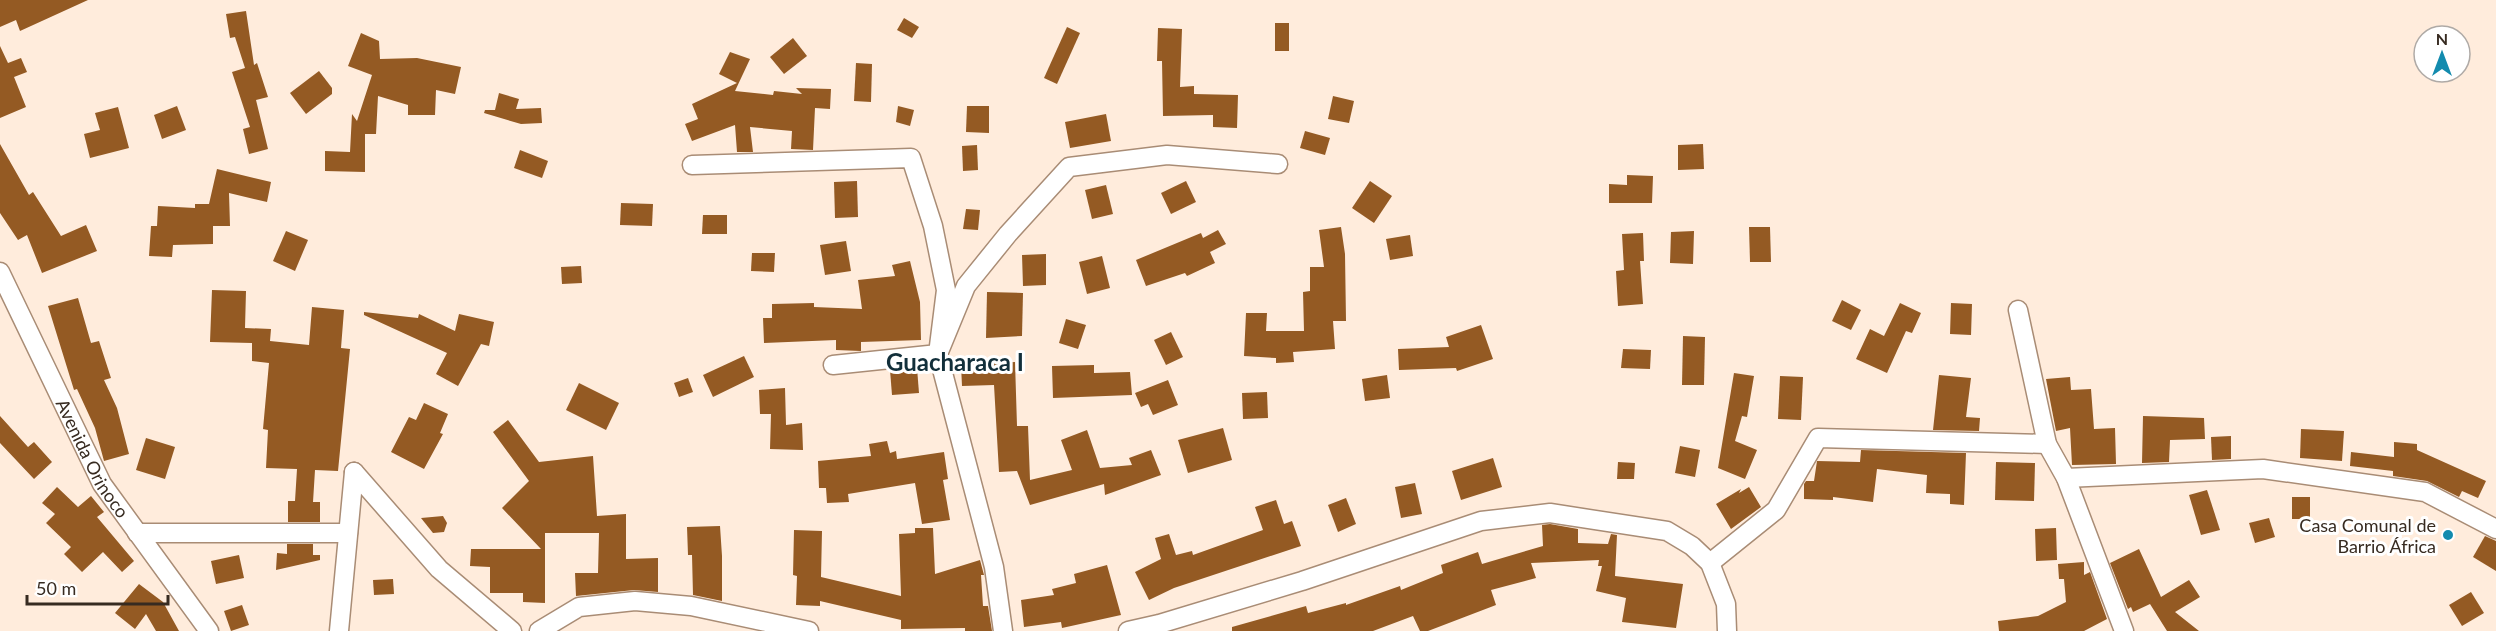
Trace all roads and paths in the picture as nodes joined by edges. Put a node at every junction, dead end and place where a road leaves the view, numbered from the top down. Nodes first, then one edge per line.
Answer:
1 (1278, 164) dead end
2 (692, 165) dead end
3 (0, 272) edge
4 (2018, 310) dead end
5 (938, 354) junction
6 (833, 365) dead end
7 (2047, 444) junction
8 (2066, 478) junction
9 (2496, 529) edge
10 (137, 532) junction
11 (348, 533) junction
12 (1710, 563) junction
13 (209, 631) edge
14 (339, 631) edge
15 (512, 631) edge
16 (538, 631) edge
17 (809, 631) edge
18 (1003, 631) edge
19 (1128, 631) edge
20 (1727, 631) edge
21 (2124, 631) edge

1 - 5 street
2 - 5 street
3 - 10 street, Avenida Orinoco
4 - 7 street
5 - 6 street
5 - 18 street
7 - 8 street
7 - 12 street
8 - 9 street
8 - 21 street
10 - 11 street
10 - 13 street, Avenida Orinoco
11 - 14 street
11 - 15 street
12 - 19 street
12 - 20 street
16 - 17 street

